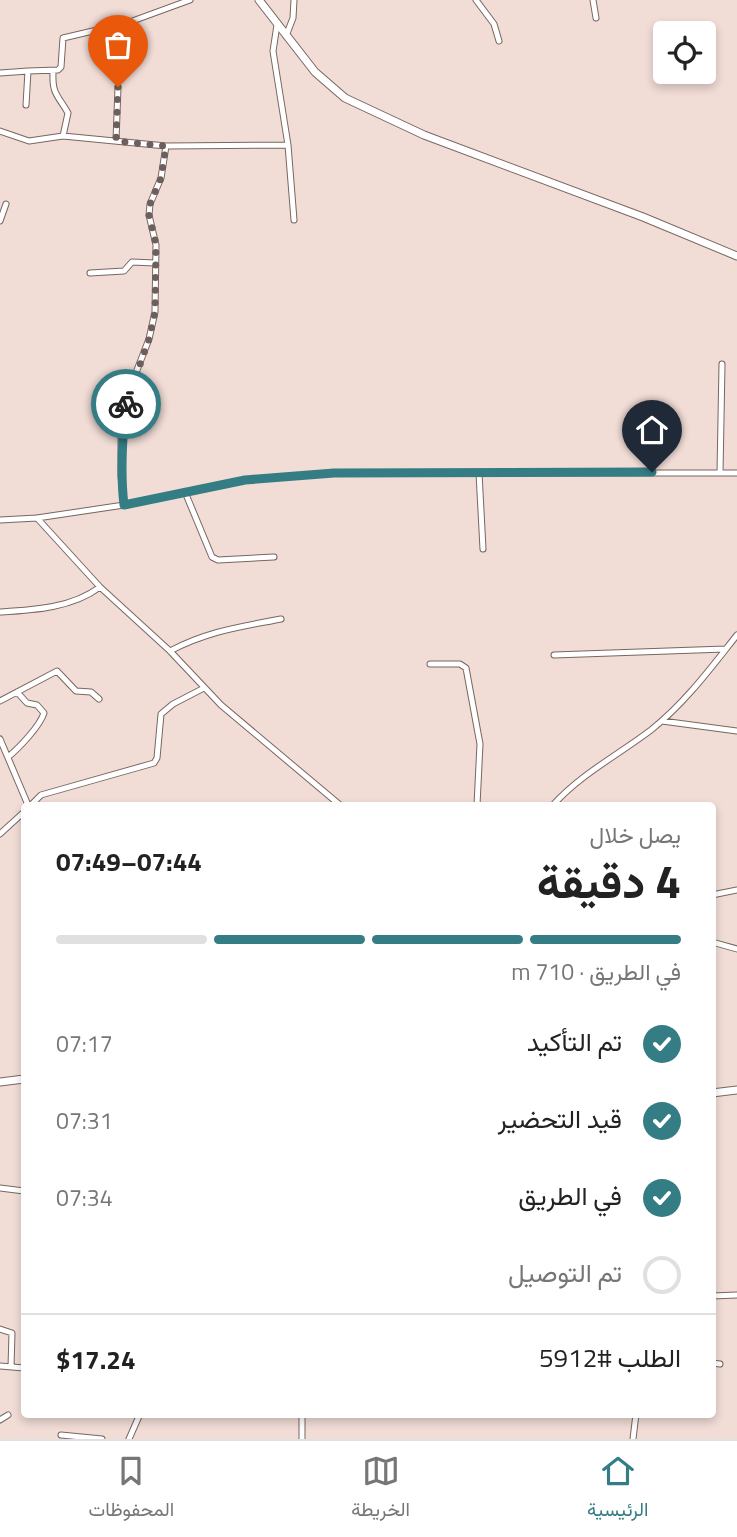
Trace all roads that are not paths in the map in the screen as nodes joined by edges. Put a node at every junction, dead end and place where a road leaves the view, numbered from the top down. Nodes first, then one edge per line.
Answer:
1 (190, 0) edge
2 (259, 0) edge
3 (294, 0) edge
4 (476, 0) edge
5 (593, 0) edge
6 (596, 18) dead end
7 (127, 23) junction
8 (277, 25) junction
9 (286, 36) junction
10 (499, 41) dead end
11 (131, 62) dead end
12 (28, 71) junction
13 (53, 72) junction
14 (0, 73) edge
15 (118, 87) dead end
16 (26, 105) dead end
17 (0, 131) edge
18 (63, 136) junction
19 (116, 141) junction
20 (288, 145) junction
21 (166, 146) junction
22 (6, 204) dead end
23 (294, 220) dead end
24 (0, 221) edge
25 (737, 256) edge
26 (155, 263) junction
27 (90, 272) dead end
28 (722, 364) dead end
29 (479, 473) junction
30 (720, 473) junction
31 (737, 474) edge
32 (185, 492) junction
33 (124, 505) junction
34 (37, 518) junction
35 (0, 520) edge
36 (483, 549) dead end
37 (274, 557) dead end
38 (100, 587) junction
39 (0, 612) edge
40 (281, 619) dead end
41 (737, 635) edge
42 (725, 649) junction
43 (170, 651) junction
44 (554, 655) dead end
45 (430, 664) dead end
46 (204, 688) junction
47 (16, 692) junction
48 (99, 699) dead end
49 (0, 701) edge
50 (662, 721) junction
51 (737, 731) edge
52 (0, 739) edge
53 (8, 757) junction
54 (28, 802) edge
55 (33, 802) edge
56 (336, 802) edge
57 (477, 802) edge
58 (556, 802) edge
59 (21, 815) edge
60 (0, 834) edge
61 (737, 890) edge
62 (716, 894) edge
63 (716, 943) edge
64 (737, 949) edge
65 (21, 1079) edge
66 (0, 1082) edge
67 (737, 1090) edge
68 (716, 1093) edge
69 (0, 1188) edge
70 (21, 1191) edge
71 (737, 1295) edge
72 (716, 1296) edge
73 (0, 1329) edge
74 (716, 1364) edge
75 (720, 1364) dead end
76 (0, 1366) edge
77 (11, 1367) junction
78 (21, 1368) edge
79 (8, 1415) dead end
80 (138, 1418) edge
81 (302, 1418) edge
82 (636, 1418) edge
83 (0, 1420) edge
84 (61, 1435) dead end
85 (102, 1439) edge
86 (129, 1439) edge
87 (302, 1439) edge
88 (633, 1439) edge

1 - 7 street
2 - 8 street
3 - 9 street
4 - 10 street
5 - 6 street
7 - 11 street
7 - 13 street
8 - 9 street
8 - 20 street
9 - 25 street
12 - 13 street
12 - 14 street
12 - 16 street
13 - 18 street
15 - 19 street
17 - 18 street
18 - 19 street
19 - 21 street
20 - 21 street
20 - 23 street
21 - 26 street
22 - 24 street
26 - 27 street
26 - 33 street
28 - 30 street
29 - 30 street
29 - 32 street
29 - 36 street
30 - 31 street
32 - 33 street
32 - 37 street
33 - 34 street
34 - 35 street
34 - 38 street
38 - 39 street
38 - 43 street
40 - 43 street
41 - 42 street
42 - 44 street
42 - 50 street
43 - 46 street
45 - 57 street
46 - 55 street
46 - 56 street
47 - 48 street
47 - 49 street
47 - 53 street
50 - 51 street
50 - 58 street
52 - 53 street
53 - 54 street
59 - 60 street
61 - 62 street
63 - 64 street
65 - 66 street
67 - 68 street
69 - 70 street
71 - 72 street
73 - 77 street
74 - 75 street
76 - 77 street
77 - 78 street
79 - 83 street
80 - 86 street
81 - 87 street
82 - 88 street
84 - 85 street

